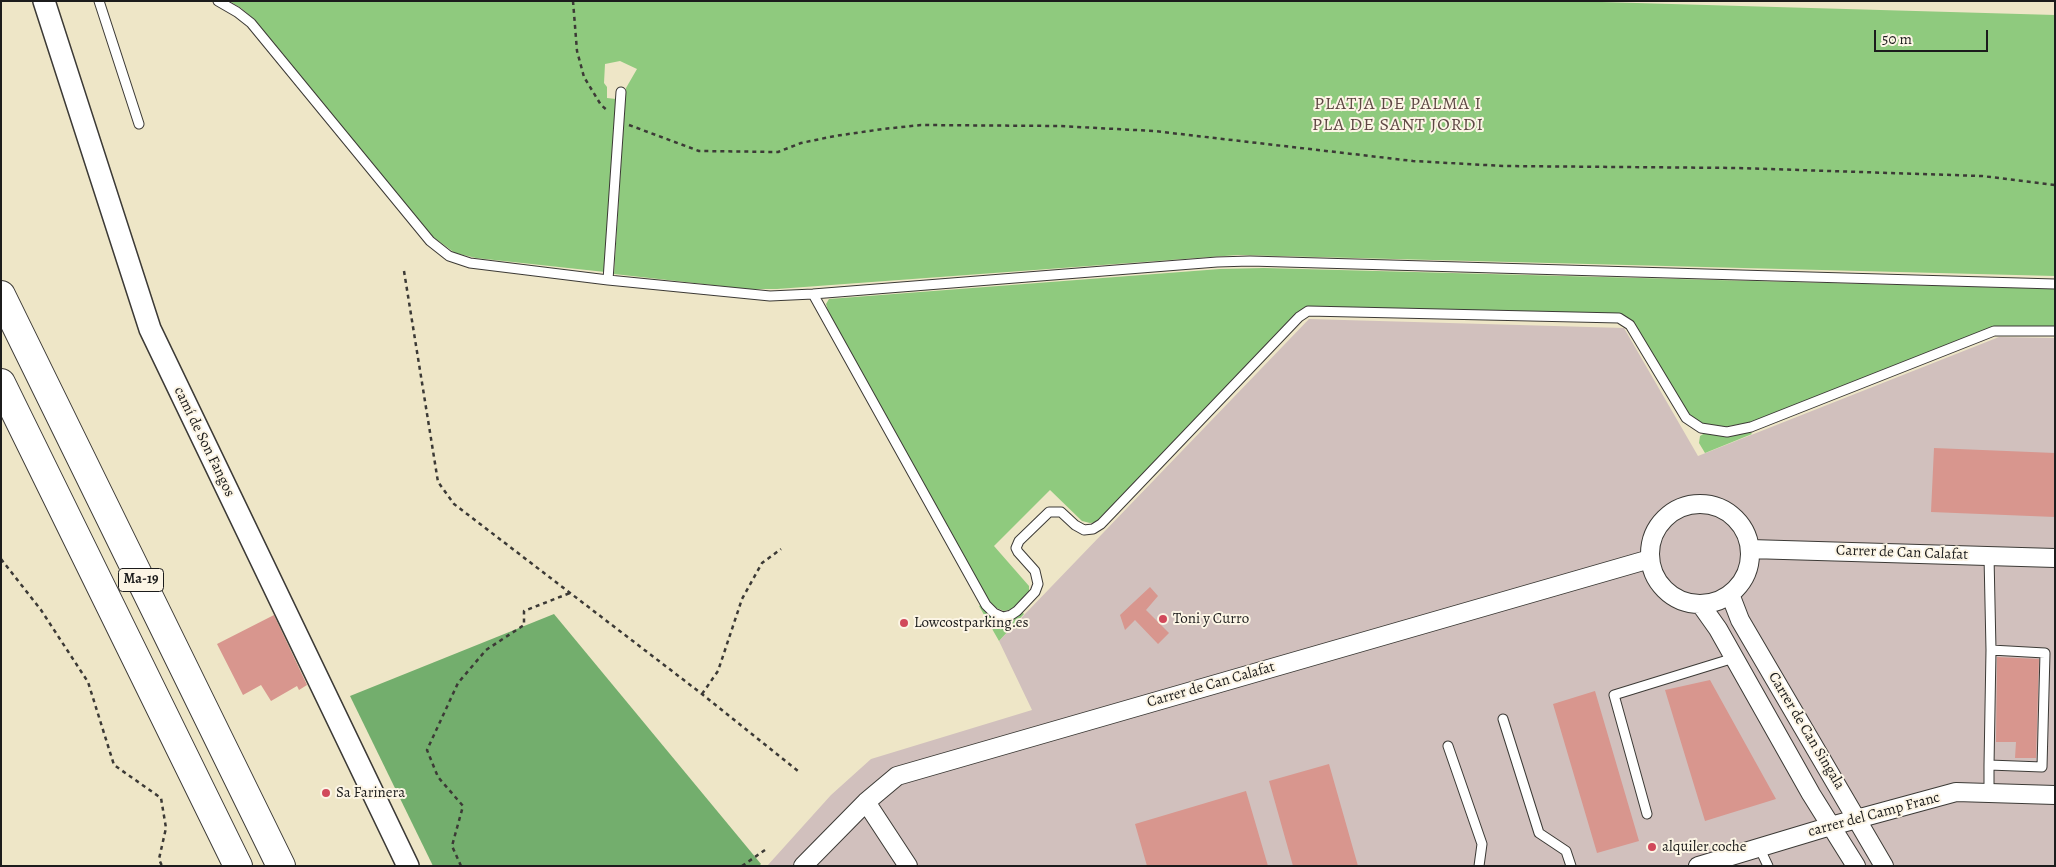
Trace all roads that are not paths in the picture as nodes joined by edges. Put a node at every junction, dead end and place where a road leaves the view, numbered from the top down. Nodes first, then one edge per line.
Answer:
1 (44, 1) edge
2 (99, 1) edge
3 (218, 1) edge
4 (621, 92) dead end
5 (139, 124) dead end
6 (608, 280) junction
7 (2055, 284) edge
8 (813, 294) junction
9 (1, 295) edge
10 (2055, 331) edge
11 (1, 383) edge
12 (1750, 549) junction
13 (1989, 556) junction
14 (2055, 558) edge
15 (1650, 559) junction
16 (1730, 594) junction
17 (1701, 604) junction
18 (1991, 650) junction
19 (1734, 658) junction
20 (1503, 719) dead end
21 (1448, 746) dead end
22 (1989, 765) junction
23 (1989, 793) junction
24 (2055, 795) edge
25 (866, 802) junction
26 (1646, 814) dead end
27 (1858, 819) junction
28 (1831, 826) junction
29 (1759, 847) junction
30 (238, 866) edge
31 (281, 866) edge
32 (408, 866) edge
33 (803, 866) edge
34 (908, 866) edge
35 (1479, 866) edge
36 (1571, 866) edge
37 (1698, 866) edge
38 (1768, 866) edge
39 (1856, 866) edge
40 (1884, 866) edge

1 - 32 street, camí de Son Fangos
2 - 5 lane
3 - 6 lane
4 - 6 lane
6 - 8 lane
7 - 8 lane
8 - 10 lane
9 - 31 highway, Ma-19
11 - 30 highway, Ma-19
12 - 13 street, Carrer de Can Calafat
12 - 15 street
12 - 16 street
13 - 14 street, Carrer de Can Calafat
13 - 18 lane
15 - 17 street
15 - 25 street, Carrer de Can Calafat
16 - 17 street
16 - 27 street, Carrer de Can Singala
17 - 19 street, Carrer de Can Singala
18 - 22 lane
18 - 22 lane
19 - 26 lane
19 - 28 street, Carrer de Can Singala
20 - 36 lane
21 - 35 lane
22 - 23 lane
23 - 24 street, carrer del Camp Franc
23 - 27 street, carrer del Camp Franc
25 - 33 street, Carrer de Can Calafat
25 - 34 street
27 - 28 street, carrer del Camp Franc
27 - 40 street, Carrer de Can Singala
28 - 29 street, carrer del Camp Franc
28 - 39 street, Carrer de Can Singala
29 - 37 street, carrer del Camp Franc
29 - 38 lane

